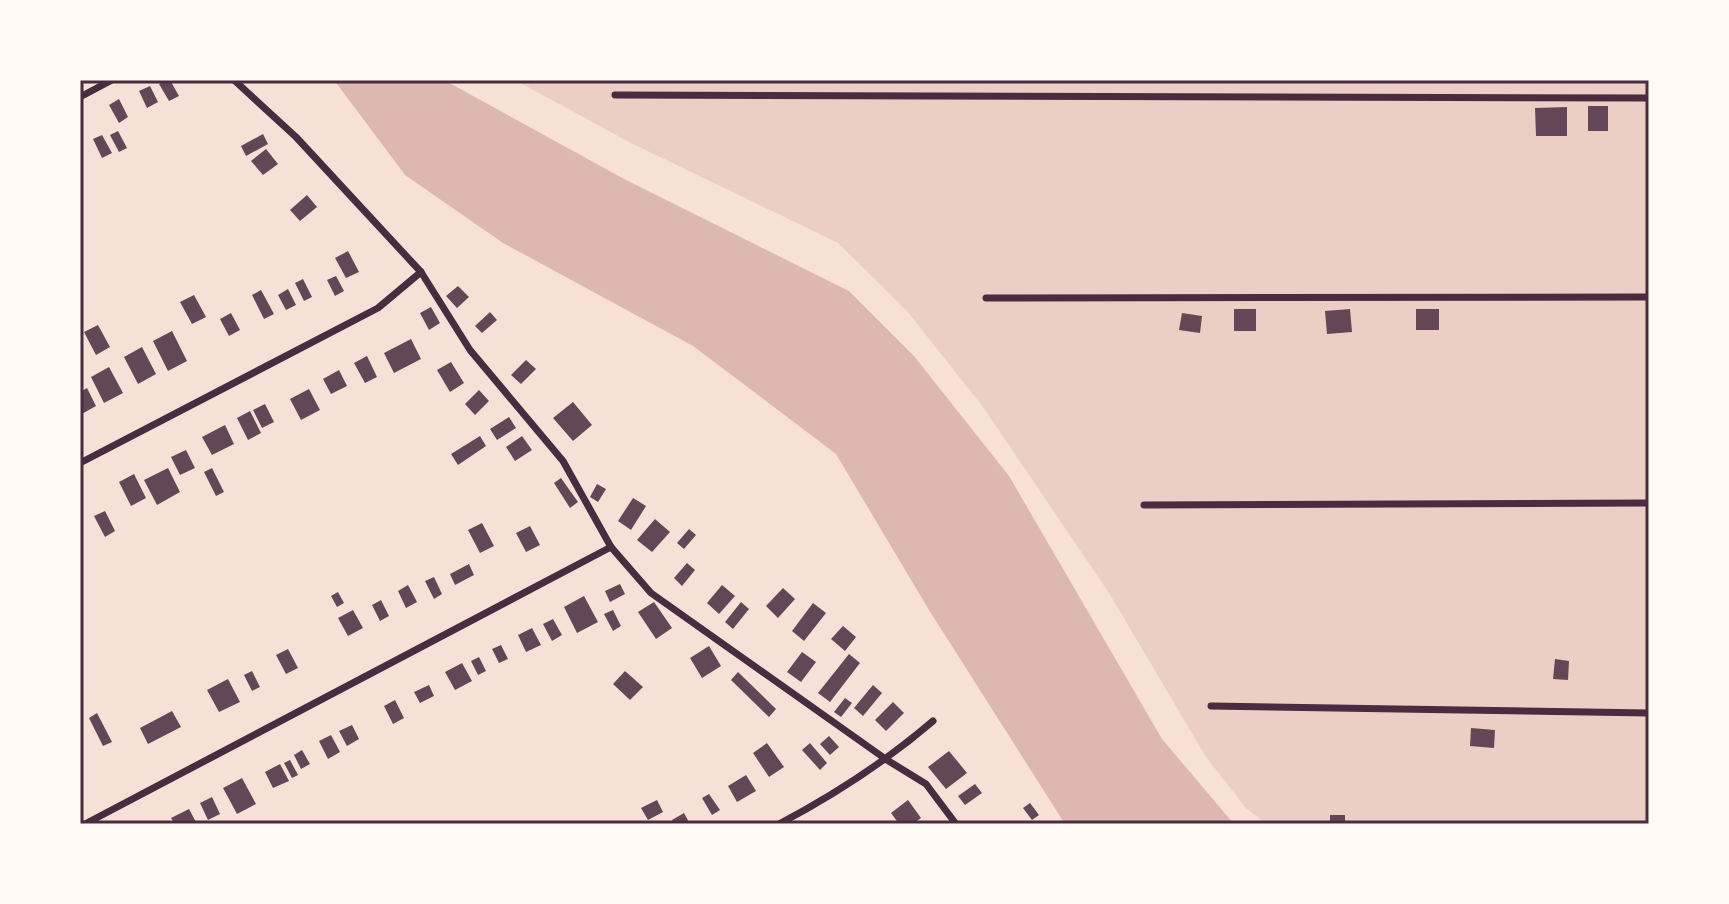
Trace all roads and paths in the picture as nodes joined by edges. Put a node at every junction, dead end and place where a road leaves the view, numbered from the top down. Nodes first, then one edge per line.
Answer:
1 (112, 80) edge
2 (234, 80) edge
3 (615, 95) dead end
4 (80, 97) edge
5 (1649, 98) edge
6 (421, 272) junction
7 (1649, 297) edge
8 (986, 298) dead end
9 (80, 463) edge
10 (1649, 503) edge
11 (1144, 505) dead end
12 (611, 547) junction
13 (1211, 706) dead end
14 (1649, 713) edge
15 (933, 721) dead end
16 (887, 760) junction
17 (85, 824) edge
18 (779, 824) edge
19 (956, 824) edge

1 - 4 street
2 - 6 street
3 - 5 street
6 - 9 street
6 - 12 street
7 - 8 street
10 - 11 street
12 - 16 street
12 - 17 street
13 - 14 street
15 - 16 street
16 - 18 street
16 - 19 street

